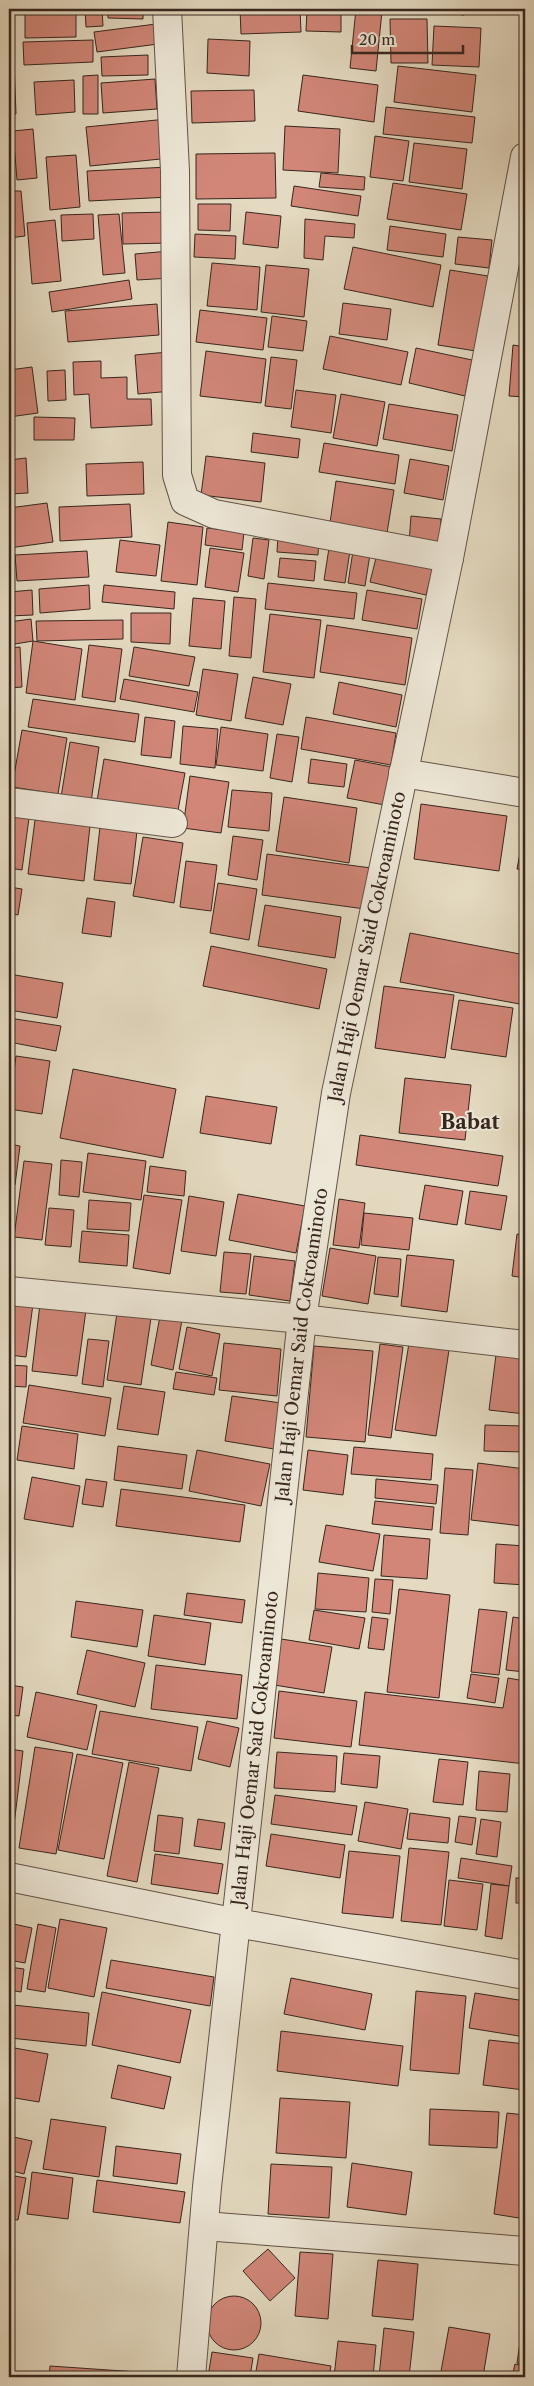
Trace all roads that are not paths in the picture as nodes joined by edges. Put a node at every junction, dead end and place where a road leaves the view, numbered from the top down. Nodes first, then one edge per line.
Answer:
1 (167, 9) edge
2 (525, 157) edge
3 (448, 558) junction
4 (403, 773) junction
5 (525, 794) edge
6 (9, 802) edge
7 (174, 823) dead end
8 (9, 1291) edge
9 (302, 1319) junction
10 (525, 1345) edge
11 (9, 1877) edge
12 (237, 1923) junction
13 (525, 1975) edge
14 (204, 2226) junction
15 (525, 2251) edge
16 (192, 2377) edge

1 - 3 street
2 - 3 street, Jalan Haji Oemar Said Cokroaminoto
3 - 4 street, Jalan Haji Oemar Said Cokroaminoto
4 - 5 street
4 - 9 street, Jalan Haji Oemar Said Cokroaminoto
6 - 7 street
8 - 9 street
9 - 10 street
9 - 12 street, Jalan Haji Oemar Said Cokroaminoto
11 - 12 street
12 - 13 street
12 - 14 street, Jalan Haji Oemar Said Cokroaminoto
14 - 15 street
14 - 16 street, Jalan Haji Oemar Said Cokroaminoto

